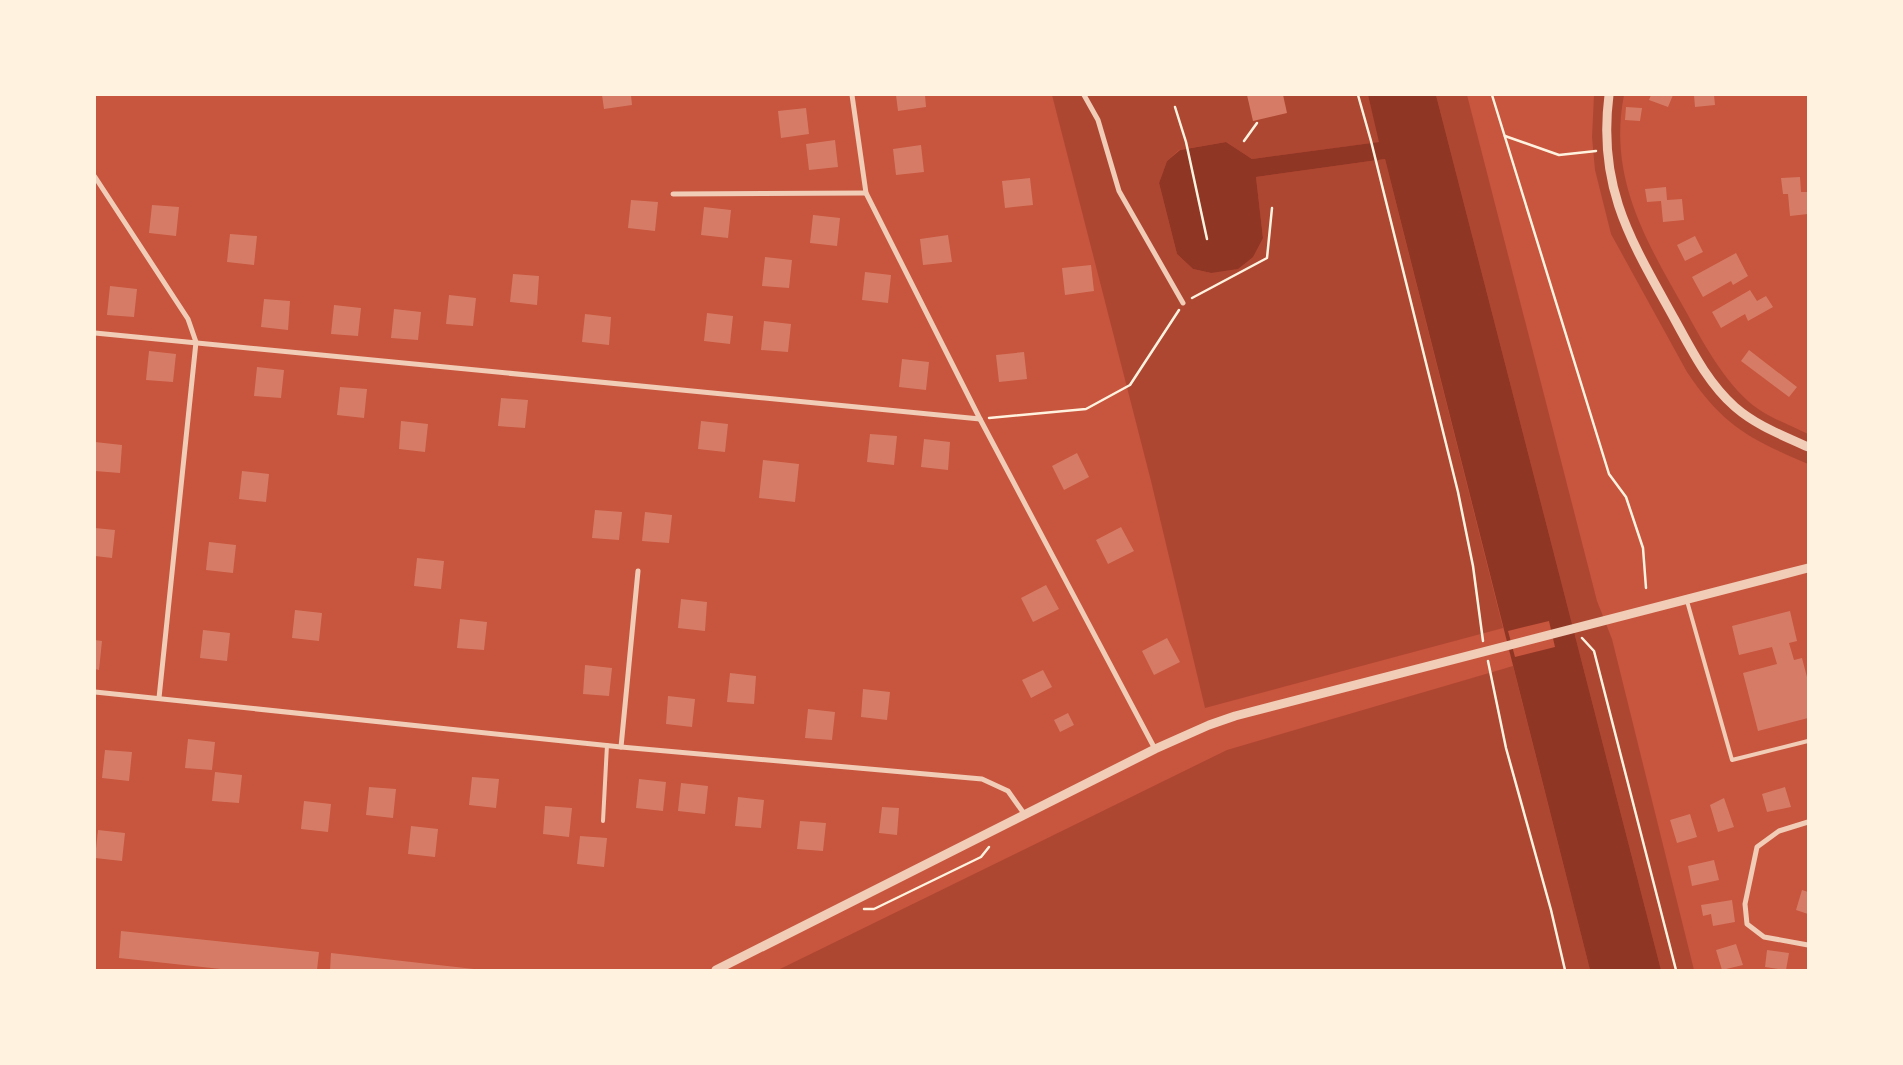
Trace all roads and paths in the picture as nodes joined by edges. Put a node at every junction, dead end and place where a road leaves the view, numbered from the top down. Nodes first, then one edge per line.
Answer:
1 (852, 95) edge
2 (1084, 95) edge
3 (1358, 95) edge
4 (1492, 95) edge
5 (1609, 95) edge
6 (1175, 107) dead end
7 (1257, 123) dead end
8 (1506, 136) junction
9 (1244, 141) dead end
10 (1608, 150) junction
11 (95, 177) edge
12 (866, 193) junction
13 (673, 194) dead end
14 (1272, 208) dead end
15 (1208, 239) dead end
16 (1183, 304) junction
17 (95, 333) edge
18 (196, 342) junction
19 (980, 419) junction
20 (1808, 447) edge
21 (1808, 568) edge
22 (638, 572) dead end
23 (1646, 588) dead end
24 (1687, 598) junction
25 (1581, 637) dead end
26 (1483, 640) dead end
27 (1488, 660) dead end
28 (95, 692) edge
29 (159, 698) junction
30 (1808, 741) edge
31 (607, 745) junction
32 (621, 747) junction
33 (1155, 749) junction
34 (1026, 815) junction
35 (603, 821) dead end
36 (1808, 822) edge
37 (1808, 945) edge
38 (716, 970) edge
39 (1565, 970) edge
40 (1676, 970) edge

1 - 12 street
2 - 16 street
3 - 26 path
4 - 8 path
5 - 10 street
6 - 15 path
7 - 9 path
8 - 10 path
8 - 23 path
10 - 20 street
11 - 18 street
12 - 13 street
12 - 19 street
14 - 16 path
16 - 19 path
17 - 18 street
18 - 19 street
18 - 29 street
19 - 33 street
21 - 24 street
22 - 32 street
24 - 30 lane
24 - 33 street
25 - 40 path
27 - 39 path
28 - 29 street
29 - 31 street
31 - 32 street
31 - 35 lane
32 - 34 street
33 - 34 street
34 - 38 street
36 - 37 street

